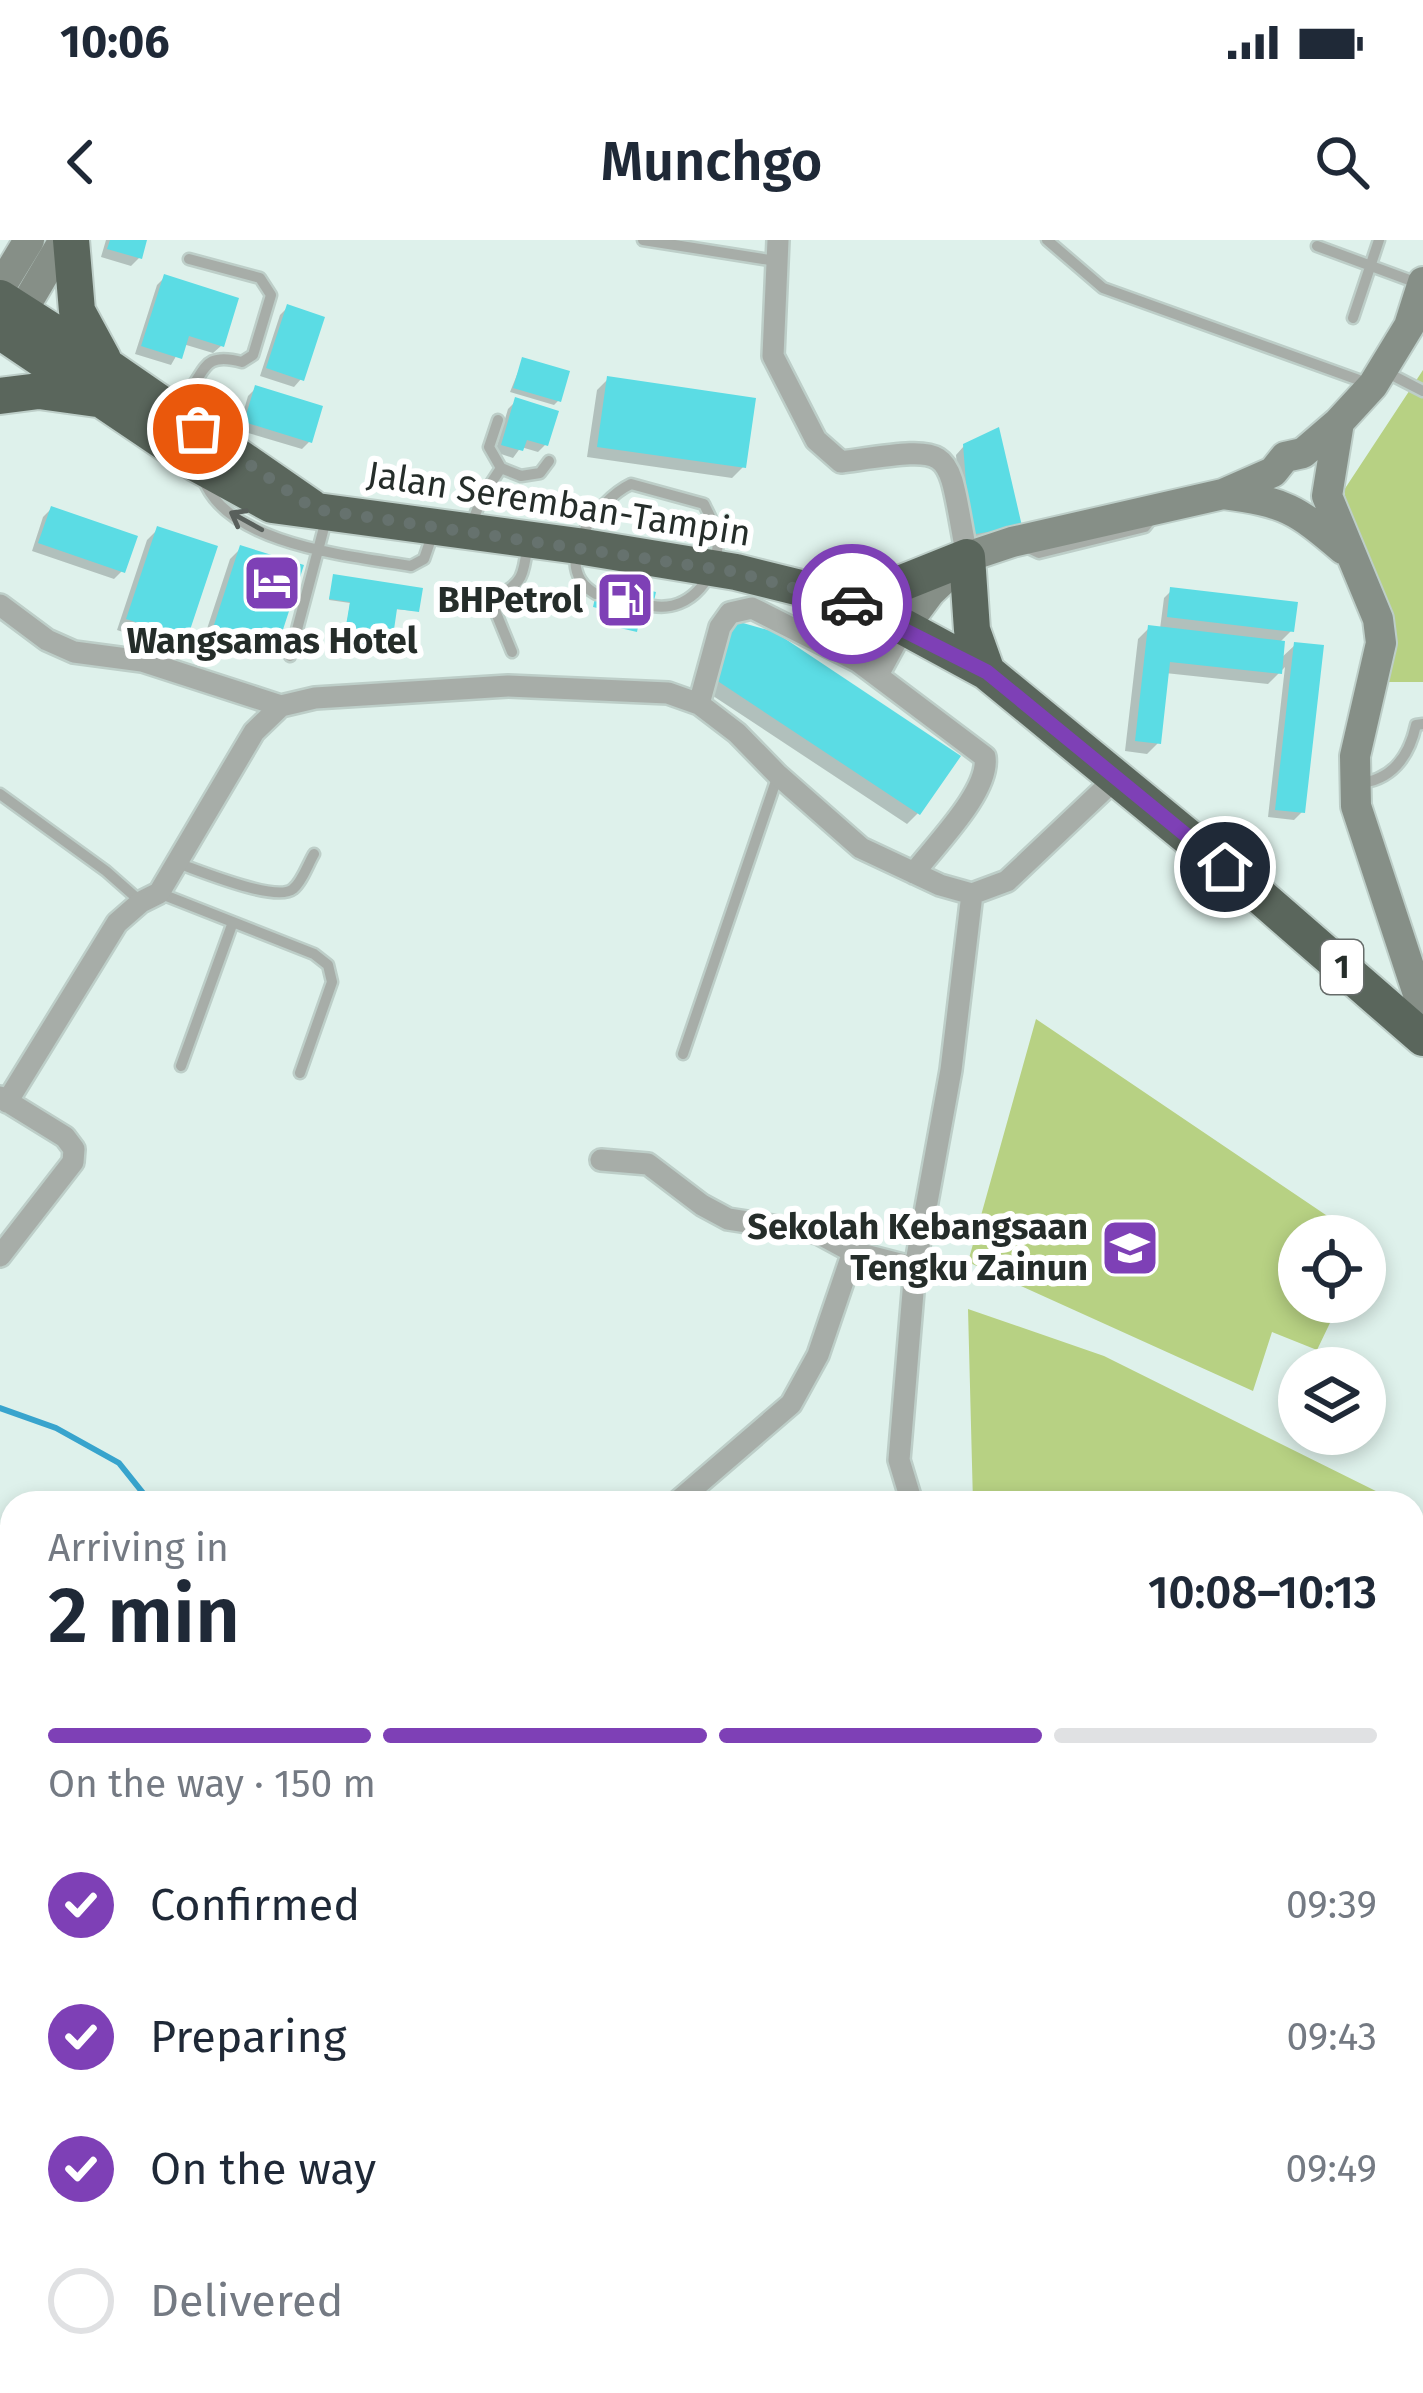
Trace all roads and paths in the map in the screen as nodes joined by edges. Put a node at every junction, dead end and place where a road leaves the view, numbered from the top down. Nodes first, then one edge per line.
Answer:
1 (29, 240) edge
2 (68, 240) edge
3 (643, 240) edge
4 (1047, 240) edge
5 (1379, 240) edge
6 (1317, 247) dead end
7 (777, 250) edge
8 (189, 259) dead end
9 (1370, 265) junction
10 (1423, 284) edge
11 (1354, 318) dead end
12 (5, 319) edge
13 (1378, 378) junction
14 (104, 383) junction
15 (1423, 391) edge
16 (0, 396) edge
17 (166, 407) junction
18 (498, 420) dead end
19 (1339, 422) junction
20 (1303, 453) junction
21 (549, 461) dead end
22 (197, 464) junction
23 (501, 468) junction
24 (1328, 484) junction
25 (1283, 495) junction
26 (321, 510) junction
27 (452, 529) junction
28 (528, 539) junction
29 (578, 546) junction
30 (318, 550) junction
31 (1348, 553) junction
32 (967, 557) junction
33 (713, 569) junction
34 (596, 594) dead end
35 (841, 598) junction
36 (0, 604) edge
37 (653, 606) dead end
38 (904, 627) junction
39 (512, 652) dead end
40 (290, 656) dead end
41 (987, 672) junction
42 (879, 674) junction
43 (699, 704) junction
44 (281, 706) junction
45 (1423, 724) edge
46 (778, 776) junction
47 (1116, 778) junction
48 (1354, 784) junction
49 (0, 794) edge
50 (314, 854) dead end
51 (177, 863) junction
52 (914, 873) junction
53 (971, 894) junction
54 (150, 897) junction
55 (233, 922) junction
56 (1415, 957) edge
57 (1423, 1009) edge
58 (1423, 1037) edge
59 (683, 1054) dead end
60 (181, 1066) dead end
61 (300, 1073) dead end
62 (4, 1100) edge
63 (601, 1160) dead end
64 (853, 1252) junction
65 (0, 1256) edge
66 (915, 1268) junction
67 (690, 1491) edge
68 (908, 1491) edge

1 - 12 street
2 - 12 street
2 - 14 highway
3 - 7 lane
4 - 13 lane
5 - 9 lane
6 - 9 lane
7 - 32 street
8 - 17 lane
9 - 10 lane
9 - 11 lane
10 - 13 street
12 - 14 highway, Jalan Seremban-Tampin / 1
13 - 15 lane
13 - 19 street
14 - 16 highway
14 - 17 highway, Jalan Seremban-Tampin / 1
14 - 22 highway, 1
17 - 26 highway, Jalan Seremban-Tampin / 1
18 - 23 lane
19 - 20 street
19 - 24 street
20 - 24 street
20 - 25 street
21 - 23 lane
22 - 26 highway, 1
30 -> 22 lane
23 - 27 lane
24 - 25 street
24 - 31 street
25 - 31 street
25 - 32 street
26 - 27 highway, Jalan Seremban-Tampin / 1
26 - 30 lane
27 - 28 highway, Jalan Seremban-Tampin / 1
27 - 30 lane
28 - 29 highway, Jalan Seremban-Tampin / 1
28 - 39 lane
29 - 33 highway, Jalan Seremban-Tampin / 1
29 - 33 lane
29 - 34 lane
30 - 40 lane
31 - 48 street
32 - 35 highway
32 - 38 street
32 - 41 highway
33 - 35 highway, Jalan Seremban-Tampin / 1
33 - 37 lane
35 - 38 highway, Jalan Seremban-Tampin / 1
36 - 44 street
38 - 41 highway, Jalan Seremban-Tampin / 1
38 - 42 street
41 - 47 highway, Jalan Seremban-Tampin / 1
42 - 43 street
42 - 52 street
43 - 44 street
43 - 46 street
44 - 51 street
45 - 48 lane
46 - 52 street
46 - 59 lane
47 - 53 street
47 - 58 highway, Jalan Seremban-Tampin / 1
48 - 56 street
49 - 54 lane
50 - 51 lane
51 - 54 street
52 - 53 street
53 - 66 street
54 - 55 lane
54 - 62 street
55 - 60 lane
55 - 61 lane
56 - 57 street
62 - 65 street
63 - 64 street
64 - 66 street
64 - 67 street
66 - 68 street

